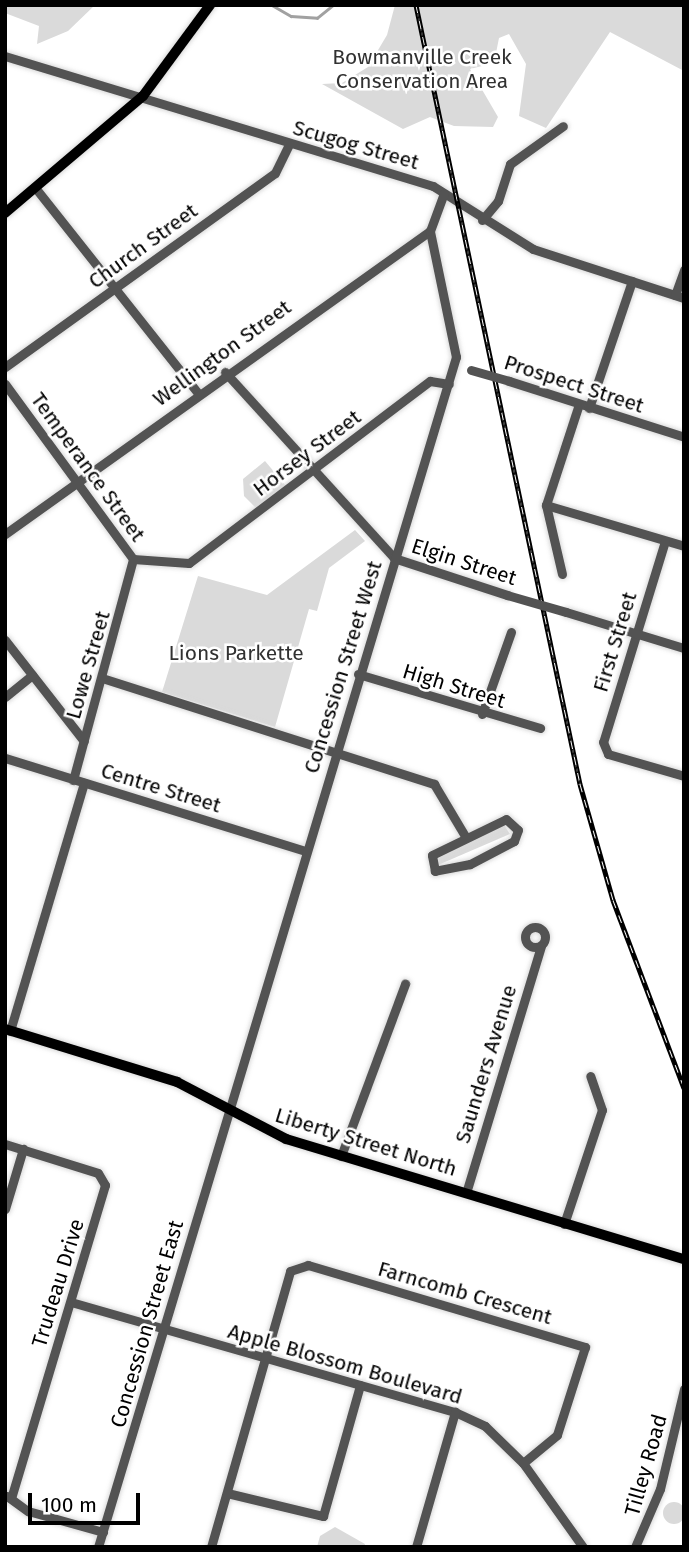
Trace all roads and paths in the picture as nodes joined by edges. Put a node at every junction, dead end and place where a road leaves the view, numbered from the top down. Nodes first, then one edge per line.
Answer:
1 (210, 5) edge
2 (5, 56) edge
3 (143, 96) junction
4 (563, 126) dead end
5 (289, 144) junction
6 (37, 190) junction
7 (444, 193) junction
8 (5, 213) edge
9 (482, 220) junction
10 (430, 231) junction
11 (684, 270) edge
12 (632, 281) junction
13 (115, 288) junction
14 (679, 296) edge
15 (454, 365) junction
16 (5, 367) edge
17 (225, 372) junction
18 (5, 384) edge
19 (449, 384) junction
20 (197, 392) junction
21 (579, 404) junction
22 (589, 408) junction
23 (684, 437) edge
24 (314, 470) junction
25 (75, 481) junction
26 (546, 505) junction
27 (5, 534) edge
28 (665, 541) junction
29 (684, 546) edge
30 (394, 558) junction
31 (134, 559) junction
32 (189, 563) joint
33 (562, 574) dead end
34 (512, 632) dead end
35 (635, 635) junction
36 (5, 640) edge
37 (684, 648) edge
38 (358, 674) junction
39 (32, 675) junction
40 (102, 678) junction
41 (5, 697) edge
42 (482, 714) junction
43 (540, 728) dead end
44 (84, 741) junction
45 (336, 751) junction
46 (5, 758) edge
47 (684, 776) edge
48 (73, 780) junction
49 (84, 783) junction
50 (465, 836) junction
51 (306, 851) junction
52 (541, 946) dead end
53 (405, 984) dead end
54 (8, 1030) edge
55 (590, 1076) dead end
56 (225, 1110) junction
57 (5, 1144) edge
58 (23, 1149) junction
59 (341, 1156) junction
60 (466, 1193) junction
61 (5, 1209) edge
62 (564, 1224) junction
63 (684, 1259) edge
64 (71, 1302) junction
65 (165, 1331) junction
66 (265, 1358) junction
67 (360, 1385) junction
68 (684, 1389) edge
69 (455, 1412) junction
70 (523, 1464) junction
71 (227, 1493) junction
72 (8, 1497) edge
73 (103, 1532) junction
74 (98, 1547) edge
75 (211, 1547) edge
76 (416, 1547) edge
77 (583, 1547) edge
78 (635, 1547) edge

1 - 3 main road
2 - 3 street, Scugog Street
3 - 5 street, Scugog Street
3 - 6 main road
4 - 9 street
5 - 7 street, Scugog Street
5 - 13 street, Church Street
6 - 8 main road
6 - 13 street
7 - 9 street, Scugog Street
7 - 10 street
9 - 12 street, Scugog Street
10 - 15 street, Concession Street West
10 - 17 street, Wellington Street
11 - 14 street
12 - 14 street, Scugog Street
12 - 22 street
13 - 16 street, Church Street
13 - 20 street
15 - 19 street, Concession Street West
15 - 21 street, Prospect Street, bridge
17 - 20 street, Wellington Street
17 - 24 street, Elgin Street
18 - 25 street, Temperance Street
19 - 24 street, Horsey Street
19 - 30 street, Concession Street West
20 - 25 street, Wellington Street
21 - 22 street, Prospect Street
21 - 26 street
22 - 23 street, Prospect Street
24 - 30 street, Elgin Street
24 - 32 street, Horsey Street
25 - 27 street, Wellington Street
25 - 31 street, Temperance Street
26 - 28 street
26 - 33 street
28 - 29 street
28 - 35 street, First Street
30 - 35 street, Elgin Street, bridge
30 - 38 street, Concession Street West
31 - 32 street, Temperance Street
31 - 40 street, Lowe Street
34 - 42 street
35 - 37 street, Elgin Street
35 - 47 street, First Street
36 - 39 street
38 - 42 street, High Street
38 - 45 street, Concession Street West
39 - 41 street
39 - 44 street
40 - 44 street, Lowe Street
40 - 45 street
42 - 43 street, High Street
44 - 48 street, Lowe Street
45 - 50 street
45 - 51 street, Concession Street West
46 - 48 street, Centre Street
48 - 49 street, Centre Street
49 - 51 street, Centre Street
49 - 54 street
50 - 50 street
51 - 56 street, Concession Street West
52 - 60 street, Saunders Avenue
53 - 59 street
54 - 56 main road, Liberty Street North
55 - 62 street
56 - 59 main road, Liberty Street North
56 - 65 street, Concession Street East
57 - 58 street, Trudeau Drive
58 - 61 street
58 - 64 street, Trudeau Drive
59 - 60 main road, Liberty Street North
60 - 62 main road, Liberty Street North
62 - 63 main road, Liberty Street North
64 - 65 street, Apple Blossom Boulevard
64 - 72 street, Trudeau Drive
65 - 66 street, Apple Blossom Boulevard
65 - 73 street, Concession Street East
66 - 67 street, Apple Blossom Boulevard
66 - 70 street, Farncomb Crescent
66 - 71 street
67 - 69 street, Apple Blossom Boulevard
67 - 71 street
68 - 78 street, Tilley Road
69 - 70 street, Apple Blossom Boulevard
69 - 76 street
70 - 77 street, Apple Blossom Boulevard
71 - 75 street
72 - 73 street, Trudeau Drive
73 - 74 street, Concession Street East

